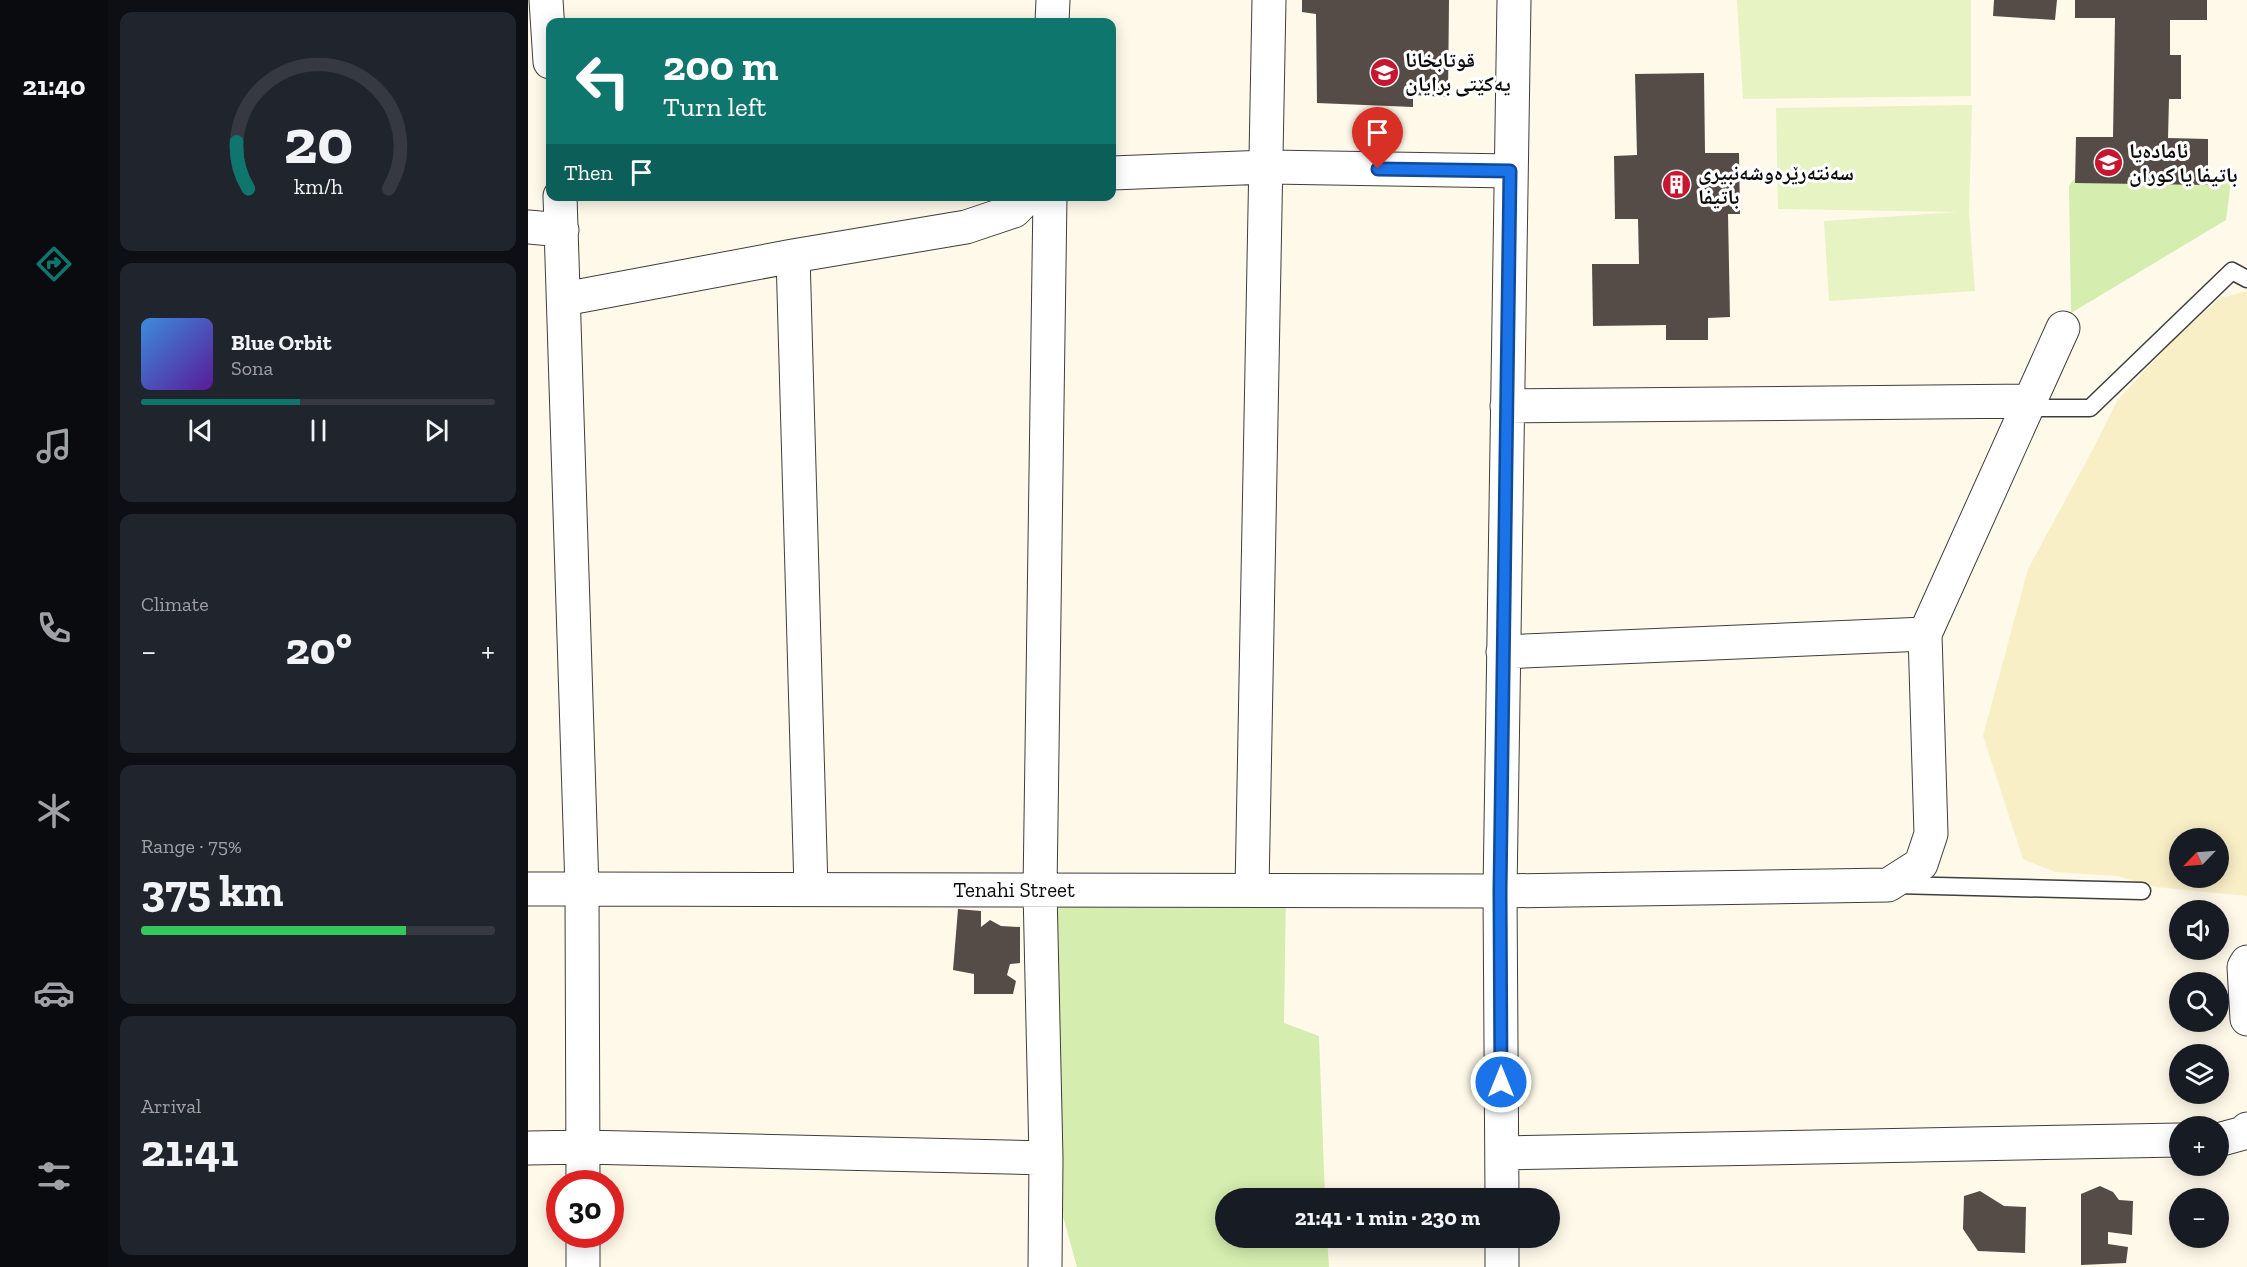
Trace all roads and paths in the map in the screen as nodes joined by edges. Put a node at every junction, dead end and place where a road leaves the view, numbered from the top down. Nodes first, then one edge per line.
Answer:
1 (546, 0) edge
2 (1053, 0) edge
3 (1269, 0) edge
4 (1514, 0) edge
5 (547, 18) edge
6 (1052, 18) edge
7 (1268, 167) junction
8 (1510, 171) junction
9 (1116, 173) edge
10 (560, 201) edge
11 (1024, 201) edge
12 (1050, 201) edge
13 (528, 227) edge
14 (562, 230) junction
15 (793, 256) junction
16 (2247, 279) edge
17 (564, 299) junction
18 (2063, 328) dead end
19 (2029, 405) junction
20 (1507, 406) junction
21 (1925, 634) junction
22 (1503, 652) junction
23 (1888, 885) junction
24 (582, 889) junction
25 (812, 889) junction
26 (528, 890) edge
27 (1040, 890) junction
28 (1252, 890) junction
29 (1500, 891) junction
30 (2142, 891) dead end
31 (2247, 962) edge
32 (2247, 1019) edge
33 (2247, 1129) edge
34 (2229, 1137) edge
35 (2169, 1140) edge
36 (528, 1148) edge
37 (583, 1148) junction
38 (1502, 1153) junction
39 (1046, 1158) junction
40 (583, 1170) edge
41 (1502, 1188) edge
42 (583, 1248) edge
43 (1502, 1248) edge
44 (583, 1267) edge
45 (1045, 1267) edge
46 (1502, 1267) edge

1 - 5 street
2 - 6 street
3 - 7 street
4 - 8 street
7 - 8 street
7 - 9 street
7 - 28 street
8 - 20 street
10 - 14 street
11 - 15 street
12 - 27 street
13 - 14 street
14 - 17 street
15 - 17 street
15 - 25 street
16 - 19 lane
17 - 24 street
18 - 19 street
19 - 20 street
19 - 21 street
20 - 22 street
21 - 22 street
21 - 23 street
22 - 29 street
23 - 29 street, Tenahi Street
23 - 30 lane
24 - 25 street, Tenahi Street
24 - 26 street, Tenahi Street
24 - 37 street
25 - 27 street, Tenahi Street
27 - 28 street, Tenahi Street
27 - 39 street
28 - 29 street, Tenahi Street
29 - 38 street
31 - 32 street
33 - 34 street
35 - 38 street
36 - 37 street
37 - 39 street
37 - 40 street
38 - 41 street
39 - 45 street
42 - 44 street
43 - 46 street

